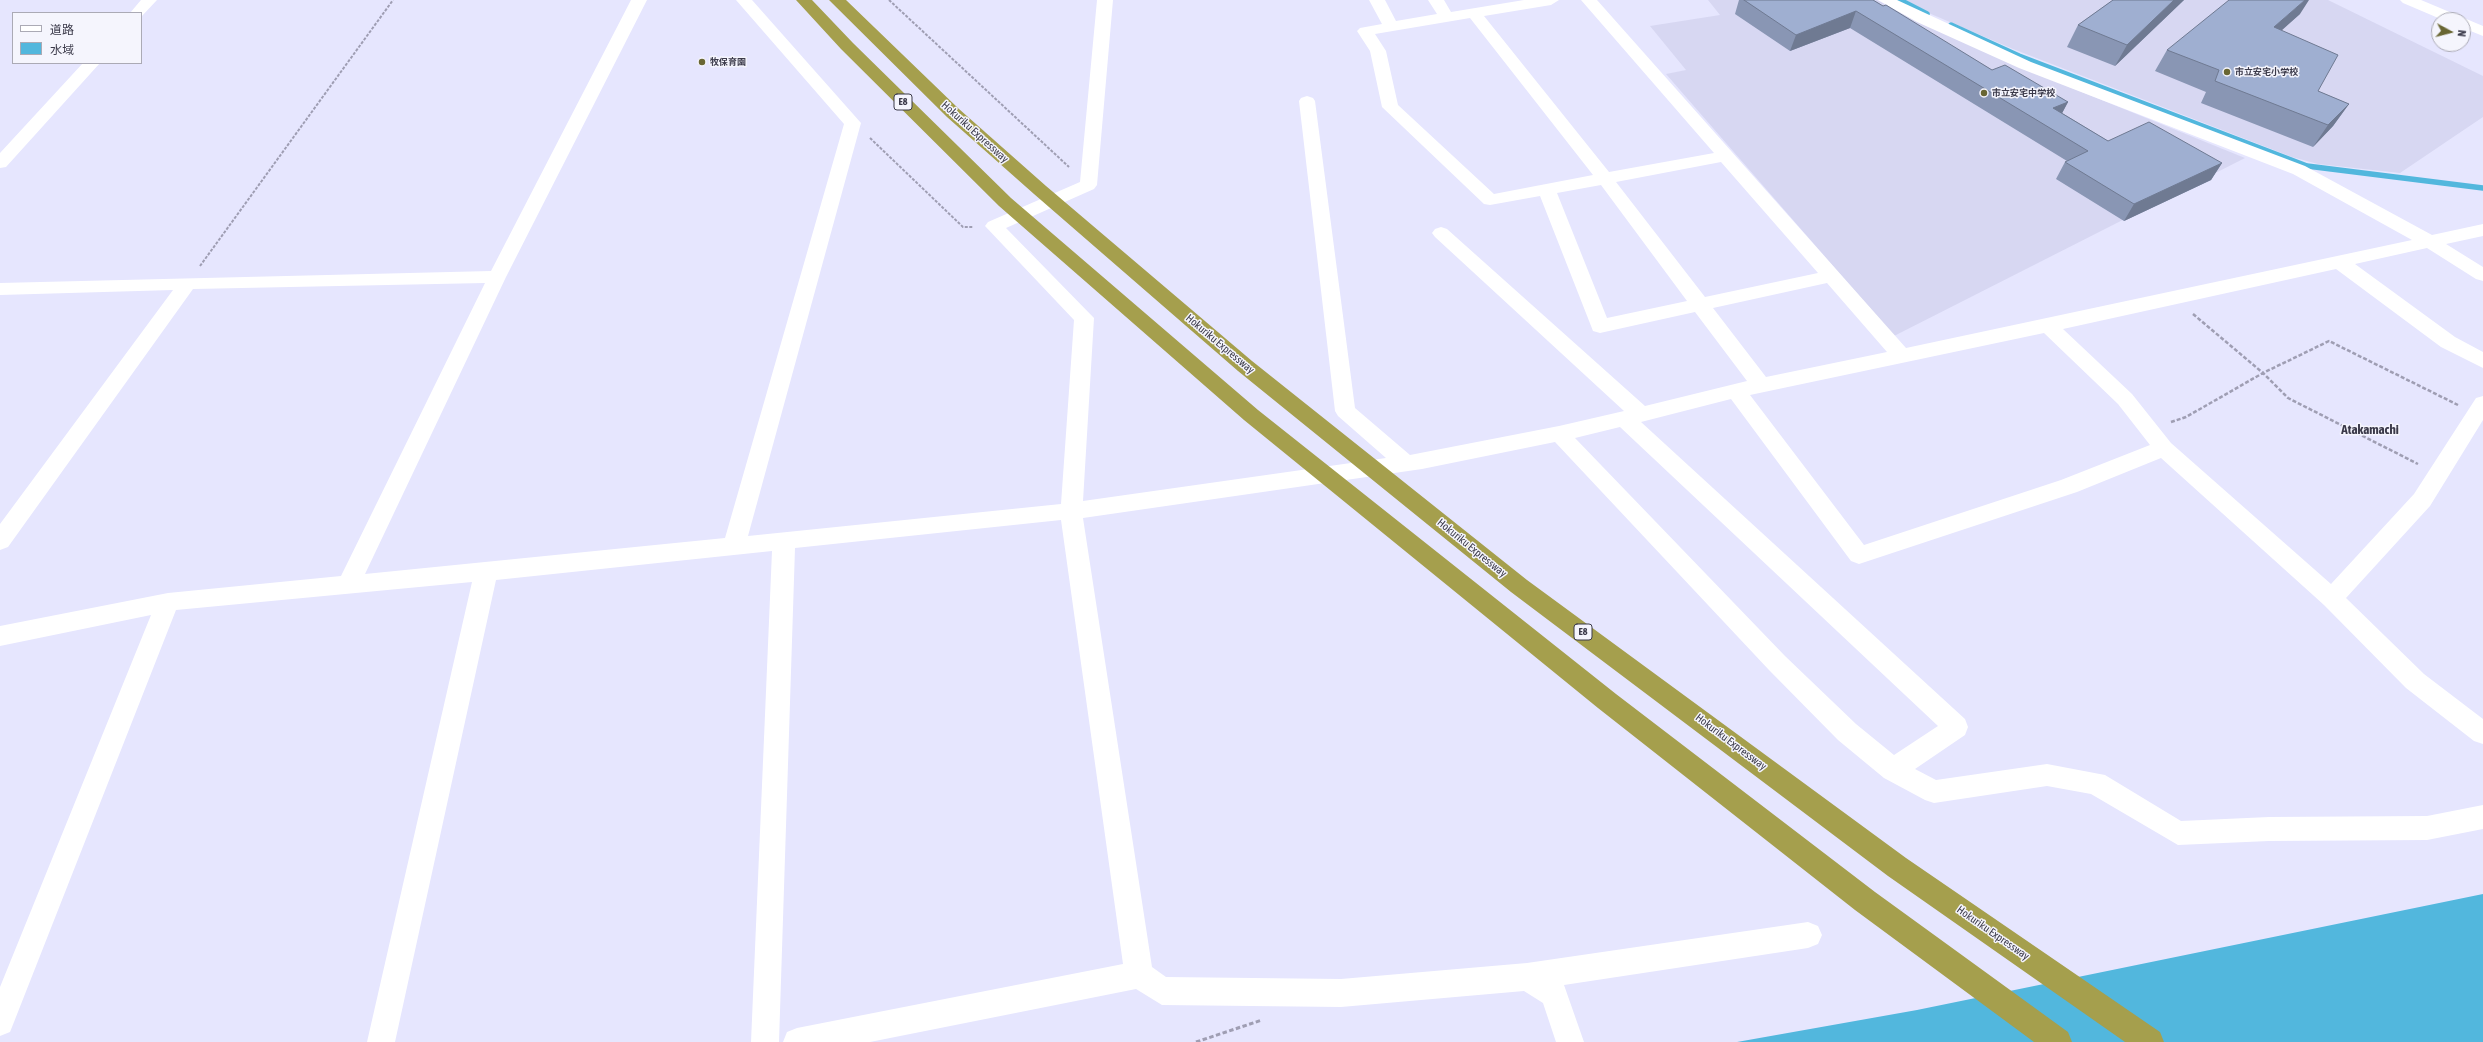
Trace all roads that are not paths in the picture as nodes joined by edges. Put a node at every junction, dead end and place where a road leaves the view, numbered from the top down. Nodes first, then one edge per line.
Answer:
1 (149, 0) edge
2 (639, 0) edge
3 (744, 0) edge
4 (804, 0) edge
5 (837, 0) edge
6 (1105, 0) edge
7 (1377, 0) edge
8 (1436, 0) edge
9 (1551, 0) edge
10 (1611, 0) edge
11 (1886, 0) edge
12 (2408, 0) edge
13 (1590, 1) edge
14 (1520, 2) edge
15 (139, 12) edge
16 (2437, 12) edge
17 (1475, 14) junction
18 (1447, 18) junction
19 (1391, 26) junction
20 (2471, 26) edge
21 (2483, 31) edge
22 (91, 64) edge
23 (1308, 101) dead end
24 (1726, 156) junction
25 (0, 163) edge
26 (1606, 180) junction
27 (1547, 191) junction
28 (2483, 230) edge
29 (1441, 233) dead end
30 (2430, 242) junction
31 (2339, 262) junction
32 (2483, 274) edge
33 (1831, 276) junction
34 (497, 277) junction
35 (188, 282) junction
36 (0, 289) edge
37 (1701, 305) junction
38 (2048, 326) junction
39 (1901, 356) junction
40 (2483, 361) edge
41 (1761, 385) junction
42 (1736, 391) junction
43 (2480, 408) edge
44 (1633, 416) junction
45 (1559, 434) junction
46 (2164, 448) junction
47 (1405, 463) junction
48 (1071, 511) junction
49 (784, 540) junction
50 (0, 542) edge
51 (734, 546) junction
52 (486, 572) junction
53 (348, 585) junction
54 (2332, 598) junction
55 (168, 602) junction
56 (0, 636) edge
57 (2483, 733) edge
58 (1893, 770) junction
59 (2483, 817) edge
60 (1808, 935) dead end
61 (1139, 976) junction
62 (1527, 977) junction
63 (0, 1022) edge
64 (381, 1042) edge
65 (765, 1042) edge
66 (797, 1042) edge
67 (1570, 1042) edge
68 (2058, 1042) edge
69 (2150, 1042) edge

1 - 15 street
2 - 34 street
3 - 51 street
4 - 68 highway, E8
5 - 69 highway, Hokuriku Expressway / E8
6 - 48 street
7 - 19 street
8 - 18 street
9 - 14 street
10 - 13 street
11 - 30 street
12 - 16 street
13 - 24 street
14 - 17 street
17 - 18 street
17 - 26 street
18 - 19 street
19 - 27 street
20 - 21 street
22 - 25 street
23 - 47 street
24 - 26 street
24 - 33 street
26 - 27 street
26 - 37 street
27 - 37 street
28 - 30 street
29 - 44 street
30 - 31 street
30 - 32 street
31 - 38 street
31 - 40 street
33 - 37 street
33 - 39 street
34 - 35 street
34 - 53 street
35 - 36 street
35 - 50 street
37 - 41 street
38 - 39 street
38 - 46 street
39 - 41 street
41 - 42 street
42 - 44 street
42 - 46 street
43 - 54 street
44 - 45 street
44 - 58 street
45 - 47 street
45 - 58 street
46 - 54 street
47 - 48 street
48 - 49 street
48 - 61 street
49 - 51 street
49 - 65 street
51 - 52 street
52 - 53 street
52 - 64 street
53 - 55 street
54 - 57 street
55 - 56 street
55 - 63 street
58 - 59 street
60 - 62 street
61 - 62 street
61 - 66 street
62 - 67 street

